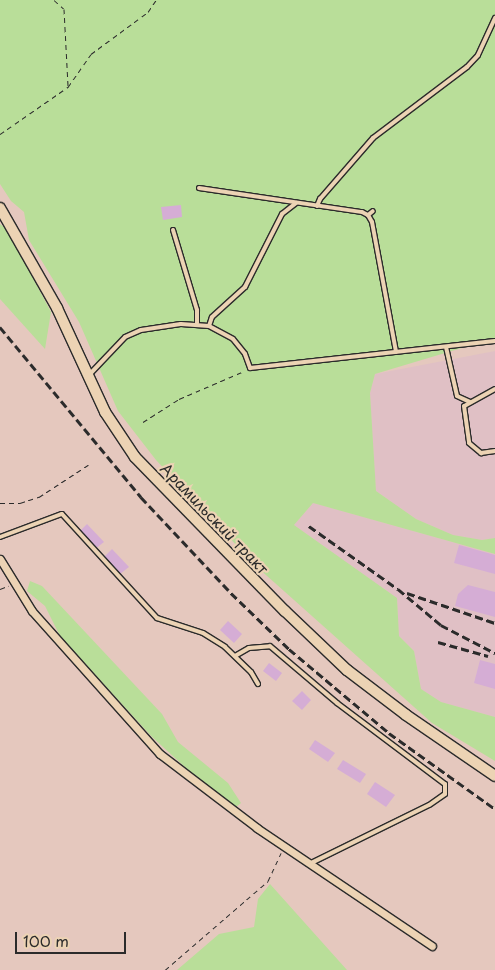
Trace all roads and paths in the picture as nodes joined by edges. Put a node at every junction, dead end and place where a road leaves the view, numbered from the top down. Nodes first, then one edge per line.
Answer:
1 (54, 0) edge
2 (156, 0) edge
3 (495, 18) edge
4 (495, 33) edge
5 (489, 34) junction
6 (68, 87) junction
7 (0, 134) edge
8 (199, 188) dead end
9 (296, 203) junction
10 (318, 206) junction
11 (0, 208) edge
12 (373, 211) dead end
13 (368, 216) junction
14 (173, 230) dead end
15 (197, 323) junction
16 (209, 326) junction
17 (495, 341) edge
18 (446, 347) junction
19 (396, 352) junction
20 (250, 368) junction
21 (88, 377) junction
22 (495, 389) edge
23 (470, 402) junction
24 (143, 422) dead end
25 (495, 451) edge
26 (88, 465) dead end
27 (0, 502) edge
28 (0, 537) edge
29 (0, 559) edge
30 (13, 584) junction
31 (0, 590) edge
32 (234, 656) junction
33 (258, 684) dead end
34 (495, 776) edge
35 (283, 846) junction
36 (310, 863) junction
37 (432, 946) dead end
38 (165, 970) edge

1 - 6 path
2 - 6 path
3 - 5 lane
4 - 5 lane
5 - 10 lane
6 - 7 path
8 - 9 lane
9 - 10 lane
9 - 16 lane
10 - 13 lane
11 - 21 main road, Арамильский тракт
12 - 13 lane
13 - 19 lane
14 - 15 lane
15 - 16 lane
15 - 21 lane
16 - 20 lane
17 - 18 lane
18 - 19 lane
18 - 23 lane
19 - 20 lane
20 - 24 path
21 - 34 main road, Арамильский тракт
22 - 23 lane
23 - 25 lane
26 - 27 path
28 - 32 lane
29 - 30 street
30 - 31 path
30 - 35 street
32 - 33 lane
32 - 36 lane
35 - 36 street
35 - 38 path
36 - 37 street

